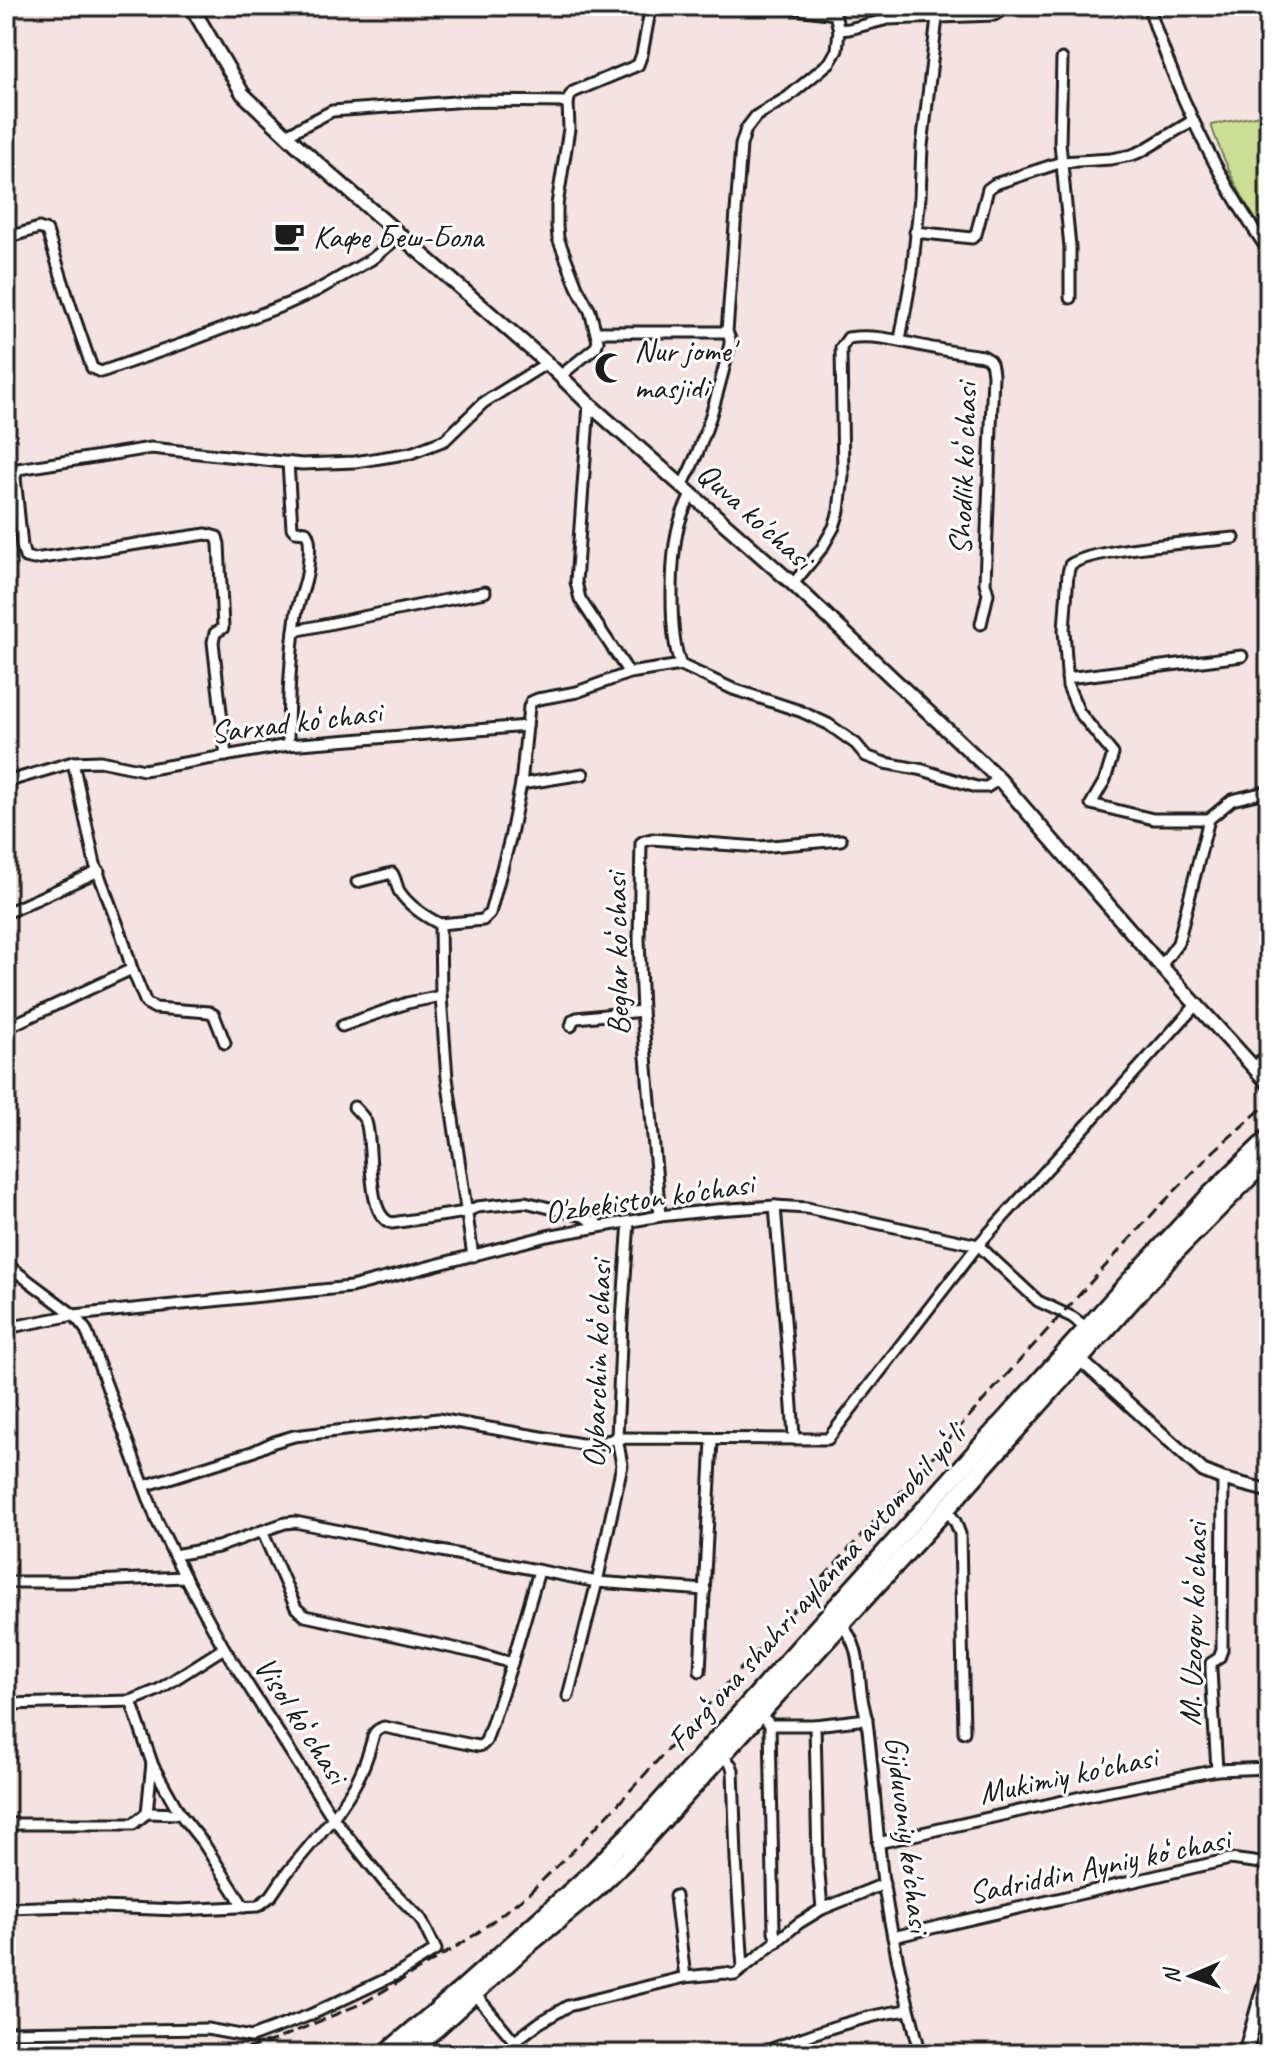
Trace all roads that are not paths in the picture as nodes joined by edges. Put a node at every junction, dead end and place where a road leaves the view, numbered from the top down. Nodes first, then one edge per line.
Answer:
1 (191, 6) edge
2 (651, 6) edge
3 (775, 6) edge
4 (1002, 6) edge
5 (1149, 6) edge
6 (835, 10) edge
7 (937, 18) junction
8 (839, 30) junction
9 (1062, 59) dead end
10 (568, 102) junction
11 (1192, 121) junction
12 (286, 135) junction
13 (1062, 162) junction
14 (915, 232) junction
15 (401, 235) junction
16 (6, 238) edge
17 (1269, 252) edge
18 (1070, 298) dead end
19 (597, 332) junction
20 (727, 332) junction
21 (900, 340) junction
22 (547, 363) junction
23 (560, 376) junction
24 (589, 404) junction
25 (288, 462) junction
26 (686, 490) junction
27 (1234, 538) dead end
28 (793, 584) junction
29 (485, 592) dead end
30 (981, 624) dead end
31 (294, 631) junction
32 (1242, 656) dead end
33 (681, 665) junction
34 (629, 673) junction
35 (1067, 678) junction
36 (527, 726) junction
37 (288, 745) junction
38 (226, 756) junction
39 (73, 762) junction
40 (583, 774) dead end
41 (999, 779) junction
42 (6, 782) edge
43 (521, 784) junction
44 (1269, 791) edge
45 (1209, 819) junction
46 (841, 840) dead end
47 (99, 871) junction
48 (357, 882) dead end
49 (6, 913) edge
50 (440, 924) junction
51 (1161, 966) junction
52 (132, 969) junction
53 (441, 996) junction
54 (1197, 1004) junction
55 (642, 1011) junction
56 (342, 1026) dead end
57 (571, 1026) dead end
58 (6, 1028) edge
59 (225, 1043) dead end
60 (1269, 1053) edge
61 (1254, 1068) junction
62 (1269, 1084) edge
63 (354, 1107) dead end
64 (1269, 1138) edge
65 (1269, 1157) edge
66 (775, 1206) junction
67 (466, 1212) junction
68 (660, 1216) junction
69 (629, 1221) junction
70 (599, 1225) junction
71 (978, 1245) junction
72 (473, 1256) junction
73 (6, 1264) edge
74 (74, 1315) junction
75 (6, 1328) edge
76 (1087, 1328) junction
77 (1074, 1354) junction
78 (617, 1438) junction
79 (794, 1439) junction
80 (712, 1440) junction
81 (1223, 1479) junction
82 (144, 1486) junction
83 (1269, 1491) edge
84 (946, 1509) junction
85 (262, 1531) junction
86 (174, 1555) junction
87 (539, 1571) junction
88 (185, 1577) junction
89 (6, 1582) edge
90 (597, 1582) junction
91 (705, 1590) junction
92 (841, 1624) junction
93 (224, 1648) junction
94 (512, 1663) junction
95 (700, 1671) dead end
96 (568, 1696) dead end
97 (131, 1701) junction
98 (6, 1704) edge
99 (765, 1718) junction
100 (867, 1719) junction
101 (815, 1725) junction
102 (964, 1732) dead end
103 (721, 1754) junction
104 (152, 1763) junction
105 (1269, 1768) edge
106 (1217, 1770) junction
107 (147, 1813) junction
108 (180, 1814) junction
109 (333, 1818) junction
110 (6, 1824) edge
111 (878, 1843) junction
112 (1269, 1864) edge
113 (884, 1884) junction
114 (675, 1896) dead end
115 (244, 1907) junction
116 (6, 1908) edge
117 (822, 1909) junction
118 (893, 1937) junction
119 (777, 1942) junction
120 (743, 1969) junction
121 (1269, 1969) edge
122 (685, 1977) junction
123 (475, 1994) junction
124 (909, 2010) junction
125 (6, 2032) edge
126 (422, 2032) junction
127 (515, 2041) junction
128 (385, 2054) edge
129 (408, 2054) edge
130 (525, 2054) edge
131 (758, 2054) edge
132 (921, 2054) edge
133 (1245, 2054) edge

1 - 12 main road, Quva ko'chasi
2 - 10 street
3 - 6 street
4 - 7 street
5 - 11 street
6 - 8 street
7 - 8 street
7 - 14 street
8 - 20 street
9 - 13 street
10 - 12 street
10 - 19 street
11 - 13 street
11 - 17 street
12 - 15 main road, Quva ko'chasi
13 - 14 street
13 - 18 street
14 - 21 street
15 - 16 street
15 - 22 main road, Quva ko'chasi
19 - 20 street
19 - 23 street
20 - 26 street
21 - 28 street, Shodlik koʻchasi
21 - 30 street, Shodlik koʻchasi
22 - 23 main road, Quva ko'chasi
22 - 25 street
23 - 24 main road, Quva ko'chasi
24 - 26 main road, Quva ko'chasi
24 - 34 street
25 - 31 street
25 - 38 street
26 - 28 main road, Quva ko'chasi
26 - 33 street
27 - 35 street
28 - 41 main road, Quva ko'chasi
29 - 31 street
31 - 37 street
32 - 35 street
33 - 34 street
33 - 41 street
34 - 36 street
35 - 45 street
36 - 37 street, Sarxad koʻchasi
36 - 43 street
37 - 38 street, Sarxad koʻchasi
38 - 39 street, Sarxad koʻchasi
39 - 42 street, Sarxad koʻchasi
39 - 47 street
40 - 43 street
41 - 51 main road, Quva ko'chasi
43 - 50 street
44 - 45 street
45 - 51 street
46 - 55 street, Beglar koʻchasi
47 - 49 street
47 - 52 street
48 - 50 street
50 - 53 street
51 - 54 main road, Quva ko'chasi
52 - 58 street
52 - 59 street
53 - 56 street
53 - 67 street
54 - 61 main road, Quva ko'chasi
54 - 71 street
55 - 57 street
55 - 68 street, Beglar koʻchasi
60 - 61 street
61 - 62 main road, Quva ko'chasi
63 - 67 street
64 - 76 highway, Fargʻona shahri aylanma avtomobil yoʻli
65 - 77 highway, Fargʻona shahri aylanma avtomobil yoʻli
66 - 68 street, O'zbekiston ko'chasi
66 - 71 street, O'zbekiston ko'chasi
66 - 79 street
67 - 70 street
67 - 72 street
68 - 69 street, O'zbekiston ko'chasi
69 - 70 street, O'zbekiston ko'chasi
69 - 78 street, Oybarchin koʻchasi
70 - 72 street, O'zbekiston ko'chasi
71 - 76 street
71 - 79 street
72 - 74 street, O'zbekiston ko'chasi
73 - 74 street
74 - 75 street, O'zbekiston ko'chasi
74 - 82 street, Visol koʻchasi
76 - 77 highway, Fargʻona shahri aylanma avtomobil yoʻli
77 - 81 street
77 - 84 highway, Fargʻona shahri aylanma avtomobil yoʻli
77 - 126 highway, Fargʻona shahri aylanma avtomobil yoʻli
78 - 80 street
78 - 82 street
78 - 90 street, Oybarchin koʻchasi
79 - 80 street
80 - 91 street
81 - 83 street
81 - 106 street, M. Uzoqov koʻchasi
82 - 86 street, Visol koʻchasi
84 - 92 highway, Fargʻona shahri aylanma avtomobil yoʻli
84 - 102 street
85 - 86 street
85 - 87 street
85 - 94 street
86 - 88 street, Visol koʻchasi
87 - 90 street
87 - 94 street
88 - 89 street
88 - 93 street, Visol koʻchasi
90 - 91 street
90 - 96 street, Oybarchin koʻchasi
91 - 95 street
92 - 99 highway, Fargʻona shahri aylanma avtomobil yoʻli
92 - 100 street, Gijduvoniy ko'chasi
93 - 97 street
93 - 109 street, Visol koʻchasi
94 - 109 street
97 - 98 street
97 - 104 street
99 - 101 street
99 - 103 highway, Fargʻona shahri aylanma avtomobil yoʻli
99 - 119 street
100 - 101 street
100 - 111 street, Gijduvoniy ko'chasi
101 - 117 street
103 - 120 street
103 - 123 highway, Fargʻona shahri aylanma avtomobil yoʻli
104 - 107 street
104 - 108 street
105 - 106 street, Mukimiy ko'chasi
106 - 111 street, Mukimiy ko'chasi
107 - 108 street
107 - 110 street
108 - 115 street
109 - 115 street, Visol koʻchasi
109 - 125 street
111 - 113 street, Gijduvoniy ko'chasi
112 - 118 street, Sadriddin Ayniy koʻchasi
113 - 117 street
113 - 118 street, Gijduvoniy ko'chasi
114 - 122 street
115 - 116 street, Visol koʻchasi
117 - 119 street
118 - 124 street, Gijduvoniy ko'chasi
119 - 120 street
120 - 122 street
121 - 133 main road
122 - 127 street
123 - 126 highway, Fargʻona shahri aylanma avtomobil yoʻli
123 - 127 street
124 - 131 street
124 - 132 street, Gijduvoniy ko'chasi
126 - 128 highway, Fargʻona shahri aylanma avtomobil yoʻli
126 - 129 highway, Fargʻona shahri aylanma avtomobil yoʻli
127 - 130 street

